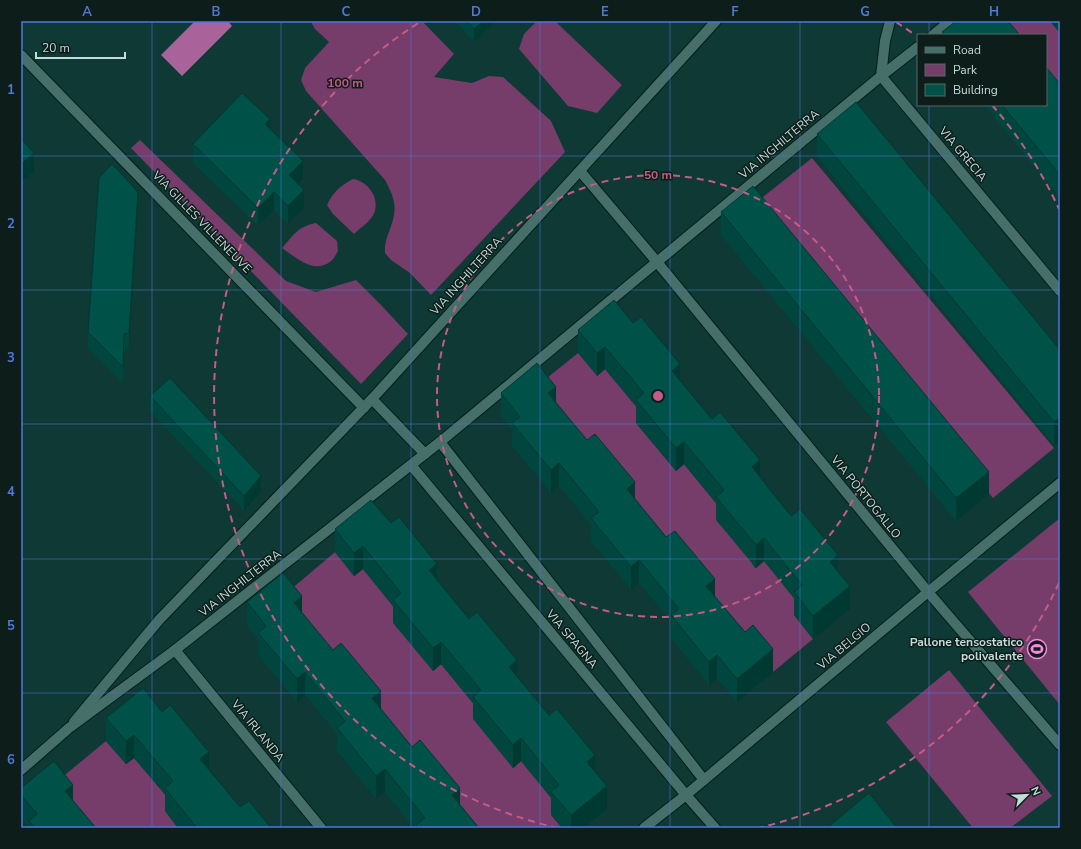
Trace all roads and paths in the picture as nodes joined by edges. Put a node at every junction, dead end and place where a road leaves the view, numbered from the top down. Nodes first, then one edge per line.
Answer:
1 (716, 21) edge
2 (890, 21) edge
3 (950, 21) edge
4 (934, 34) edge
5 (917, 48) edge
6 (21, 55) edge
7 (881, 76) junction
8 (580, 171) junction
9 (657, 262) junction
10 (1060, 291) edge
11 (372, 399) junction
12 (364, 408) junction
13 (440, 442) junction
14 (425, 454) junction
15 (411, 466) junction
16 (1060, 483) edge
17 (928, 592) junction
18 (175, 650) junction
19 (69, 728) junction
20 (1060, 745) edge
21 (21, 770) edge
22 (704, 780) junction
23 (686, 796) junction
24 (321, 828) edge
25 (644, 828) edge
26 (715, 828) edge

1 - 8 street, VIA INGHILTERRA
2 - 7 street
3 - 4 street
5 - 7 street, VIA INGHILTERRA
6 - 12 street, VIA GILLES VILLENEUVE
7 - 9 street, VIA INGHILTERRA
7 - 10 street, VIA GRECIA
8 - 9 street
8 - 11 street, VIA INGHILTERRA
9 - 13 street, VIA INGHILTERRA
9 - 17 street, VIA PORTOGALLO
11 - 12 street, VIA INGHILTERRA
11 - 14 street
12 - 19 street, VIA INGHILTERRA
13 - 14 street, VIA INGHILTERRA
13 - 22 street, VIA SPAGNA
14 - 15 street, VIA INGHILTERRA
15 - 18 street, VIA INGHILTERRA
15 - 23 street, VIA SPAGNA
16 - 17 street, VIA BELGIO
17 - 20 street, VIA PORTOGALLO
17 - 22 street, VIA BELGIO
18 - 19 street, VIA INGHILTERRA
18 - 24 street, VIA IRLANDA
19 - 21 street, VIA INGHILTERRA
22 - 23 street, VIA BELGIO
23 - 25 street, VIA BELGIO
23 - 26 street, VIA SPAGNA

